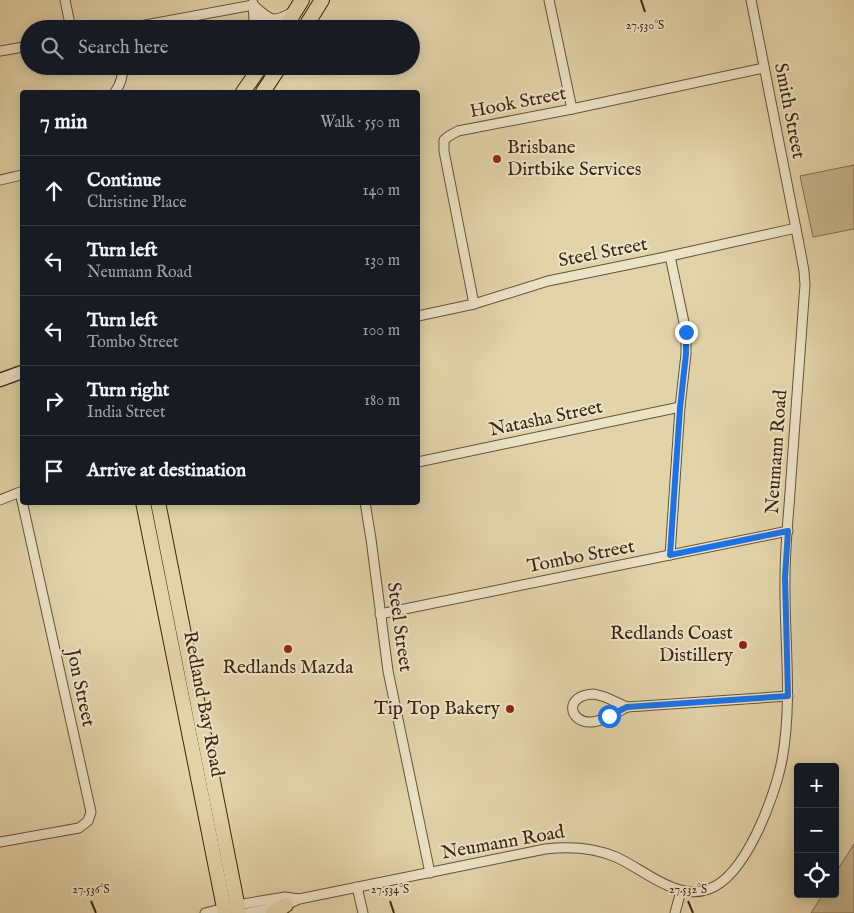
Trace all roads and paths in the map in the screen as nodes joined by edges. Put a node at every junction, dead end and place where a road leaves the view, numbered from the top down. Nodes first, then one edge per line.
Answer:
1 (65, 0) edge
2 (322, 0) edge
3 (549, 0) edge
4 (751, 0) edge
5 (253, 2) edge
6 (298, 5) edge
7 (69, 20) edge
8 (167, 20) edge
9 (254, 20) edge
10 (260, 20) edge
11 (289, 20) edge
12 (310, 20) edge
13 (20, 48) edge
14 (0, 51) edge
15 (764, 68) junction
16 (122, 75) edge
17 (249, 75) edge
18 (255, 75) edge
19 (274, 75) edge
20 (117, 90) edge
21 (244, 90) edge
22 (244, 90) edge
23 (264, 90) edge
24 (572, 109) junction
25 (20, 176) edge
26 (0, 180) edge
27 (796, 228) junction
28 (670, 256) junction
29 (474, 304) junction
30 (420, 316) edge
31 (20, 373) edge
32 (0, 380) edge
33 (680, 408) junction
34 (420, 462) edge
35 (20, 492) edge
36 (0, 500) edge
37 (23, 505) edge
38 (145, 505) edge
39 (159, 505) edge
40 (365, 505) edge
41 (788, 531) junction
42 (670, 555) junction
43 (380, 614) junction
44 (788, 696) junction
45 (627, 707) junction
46 (0, 842) edge
47 (430, 873) junction
48 (358, 887) junction
49 (681, 891) junction
50 (293, 902) junction
51 (235, 910) edge
52 (205, 913) edge
53 (273, 913) edge
54 (363, 913) edge
55 (674, 913) edge

1 - 7 street
2 - 12 main road
3 - 24 street
4 - 15 street, Smith Street
5 - 6 street
5 - 8 street
5 - 9 street
5 - 10 street
6 - 11 main road
13 - 14 street
15 - 24 street, Hook Street
15 - 27 street, Smith Street
16 - 20 street
17 - 21 street
18 - 22 main road
19 - 23 main road
24 - 29 street, Hook Street
25 - 26 street
27 - 28 street, Steel Street
27 - 41 street, Neumann Road
28 - 29 street, Steel Street
28 - 33 street
29 - 30 street, Steel Street
31 - 32 main road
33 - 34 street, Natasha Street
33 - 42 street
35 - 36 street, Jon Street
37 - 46 street, Jon Street
38 - 51 main road, Redland Bay Road
39 - 51 main road, Redland Bay Road
40 - 43 street, Steel Street
41 - 42 street, Tombo Street
41 - 44 street, Neumann Road
42 - 43 street, Tombo Street
43 - 47 street, Steel Street
44 - 45 street
44 - 49 street, Neumann Road
45 - 45 street
47 - 48 street, Neumann Road
47 - 49 street, Neumann Road
48 - 50 street, Neumann Road
48 - 54 street
49 - 55 street
50 - 51 street, Neumann Road
50 - 51 street, Neumann Road
50 - 53 main road
51 - 52 street

